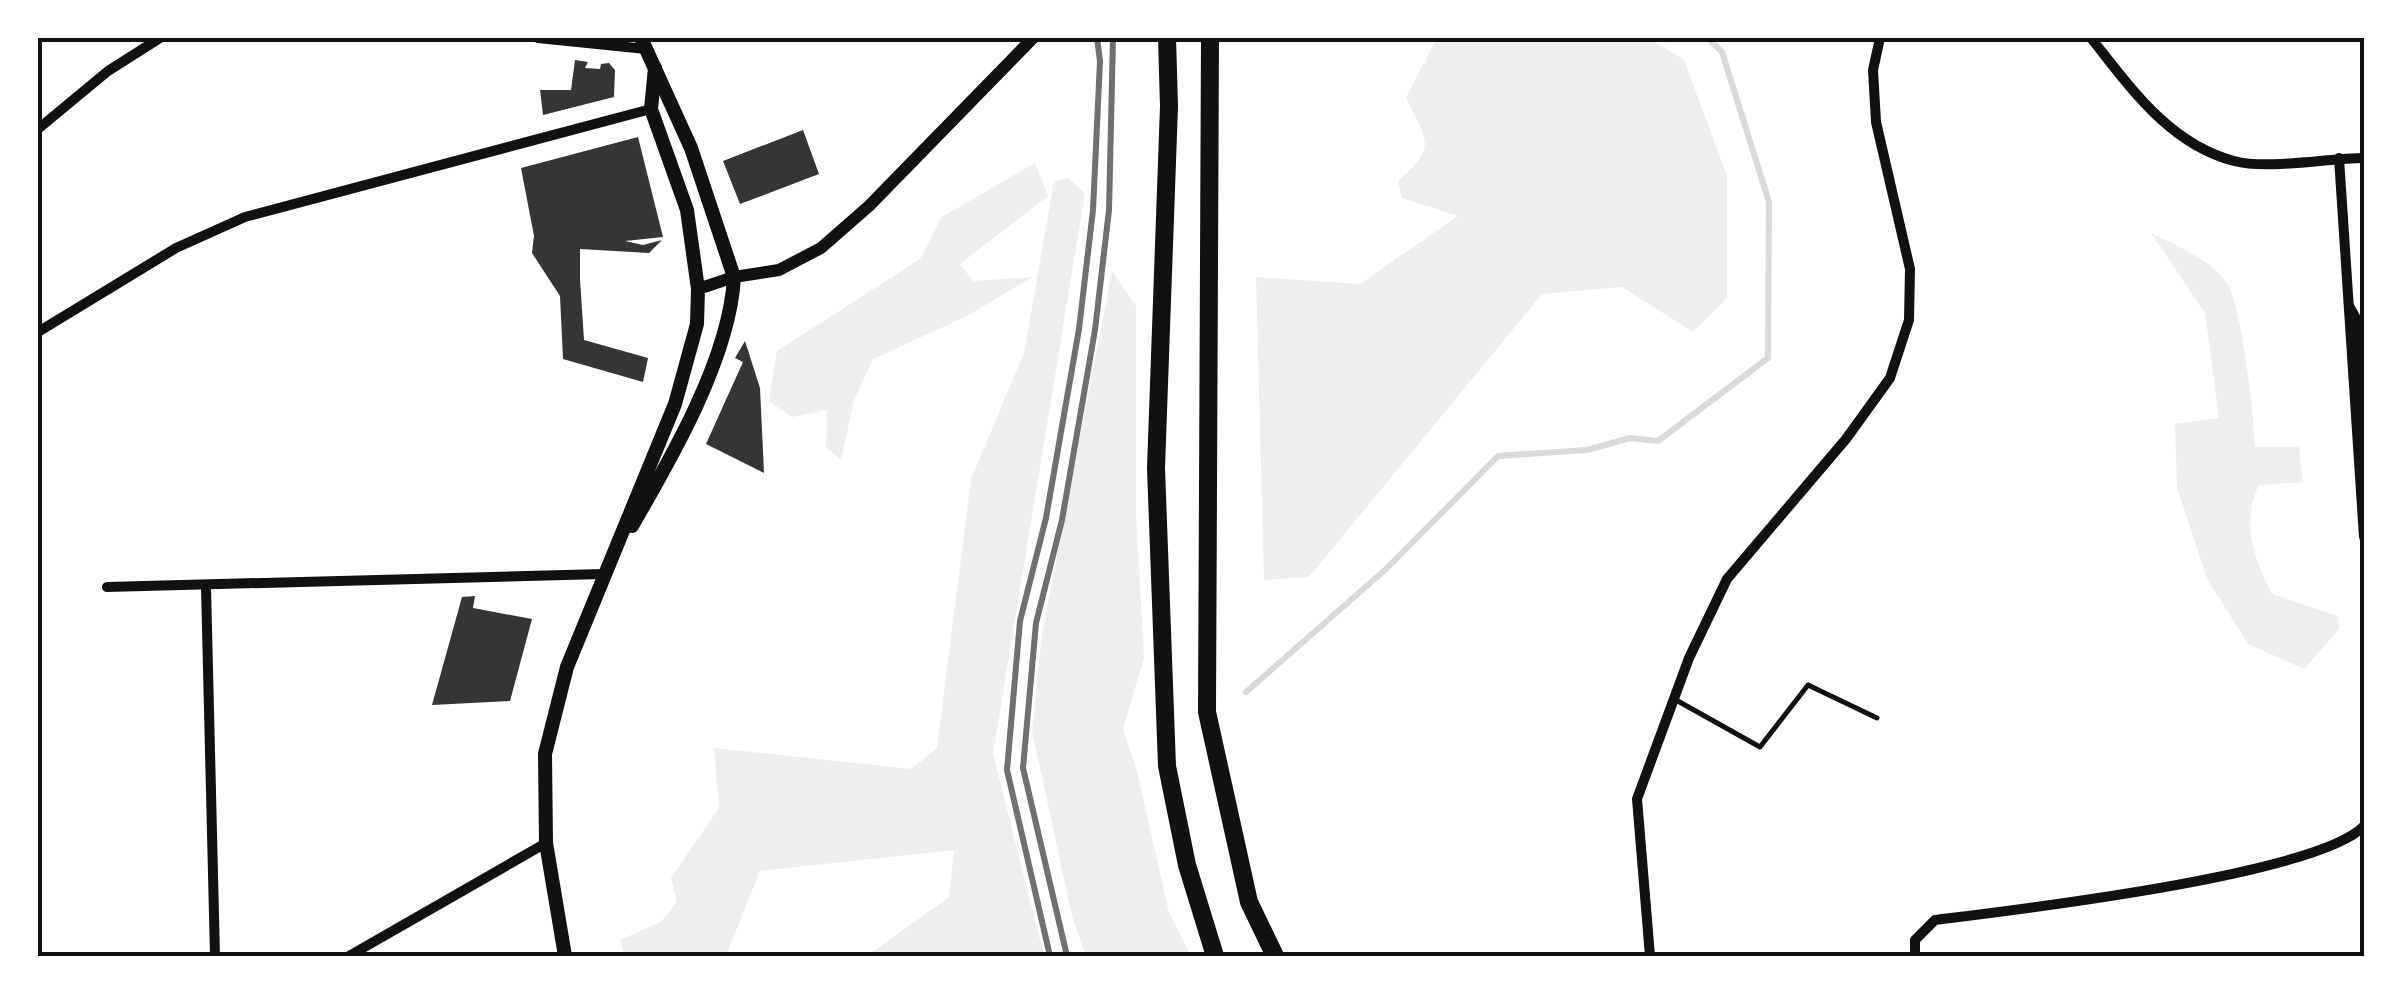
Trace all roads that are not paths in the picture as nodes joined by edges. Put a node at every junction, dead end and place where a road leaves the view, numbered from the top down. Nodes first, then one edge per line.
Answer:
1 (160, 38) edge
2 (538, 38) edge
3 (1034, 38) edge
4 (1167, 38) edge
5 (1210, 38) edge
6 (1880, 38) edge
7 (2091, 38) edge
8 (644, 43) edge
9 (654, 68) junction
10 (651, 109) junction
11 (38, 129) edge
12 (2339, 158) junction
13 (2364, 158) edge
14 (734, 277) junction
15 (698, 289) junction
16 (2348, 306) junction
17 (38, 332) edge
18 (2364, 402) edge
19 (2364, 537) edge
20 (603, 574) junction
21 (107, 587) dead end
22 (206, 587) junction
23 (1674, 699) junction
24 (1877, 718) dead end
25 (2364, 826) edge
26 (546, 843) junction
27 (215, 956) edge
28 (349, 956) edge
29 (565, 956) edge
30 (1215, 956) edge
31 (1275, 956) edge
32 (1650, 956) edge
33 (1915, 956) edge

1 - 11 street
2 - 8 street
3 - 14 street
4 - 30 highway
5 - 31 highway
6 - 23 street
7 - 12 street
8 - 9 main road
9 - 10 main road
9 - 14 main road
10 - 15 main road
10 - 17 street
12 - 13 street
12 - 16 street
14 - 15 street
14 - 20 main road
15 - 20 main road
16 - 18 street
16 - 19 street
20 - 22 street
20 - 26 main road
21 - 22 street
22 - 27 street
23 - 24 lane
23 - 32 street
25 - 33 street
26 - 28 street
26 - 29 main road

